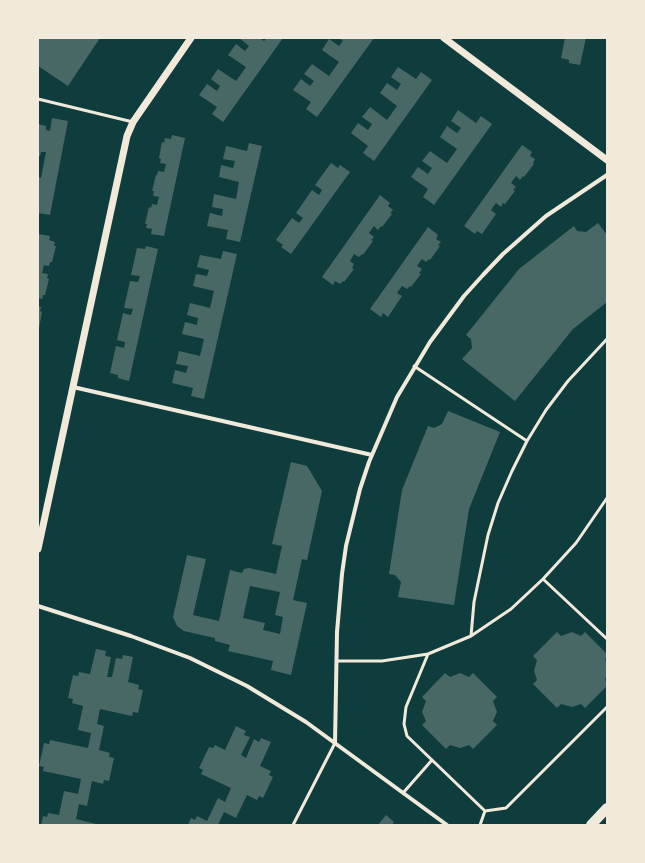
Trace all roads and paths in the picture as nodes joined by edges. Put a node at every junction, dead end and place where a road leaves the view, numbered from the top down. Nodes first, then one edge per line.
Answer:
1 (191, 38) edge
2 (444, 38) edge
3 (38, 99) edge
4 (133, 122) junction
5 (607, 160) edge
6 (607, 175) edge
7 (607, 339) edge
8 (414, 366) junction
9 (73, 387) junction
10 (527, 441) junction
11 (372, 455) junction
12 (607, 498) edge
13 (38, 549) edge
14 (543, 579) junction
15 (38, 606) edge
16 (471, 636) junction
17 (607, 639) edge
18 (428, 654) junction
19 (337, 661) junction
20 (607, 707) edge
21 (335, 743) junction
22 (432, 760) junction
23 (403, 793) junction
24 (607, 808) edge
25 (484, 811) junction
26 (293, 825) edge
27 (447, 825) edge
28 (480, 825) edge
29 (591, 825) edge

1 - 4 street
2 - 5 street
3 - 4 lane
4 - 9 street
6 - 8 street
7 - 10 lane
8 - 10 lane
8 - 11 street
9 - 11 street
9 - 13 street
10 - 16 lane
11 - 19 street
12 - 14 lane
14 - 16 lane
14 - 17 lane
15 - 21 street
16 - 18 lane
18 - 19 lane
18 - 22 lane
19 - 21 street
20 - 25 lane
21 - 23 street
21 - 26 lane
22 - 23 lane
22 - 25 lane
23 - 27 street
24 - 29 main road
25 - 28 lane

